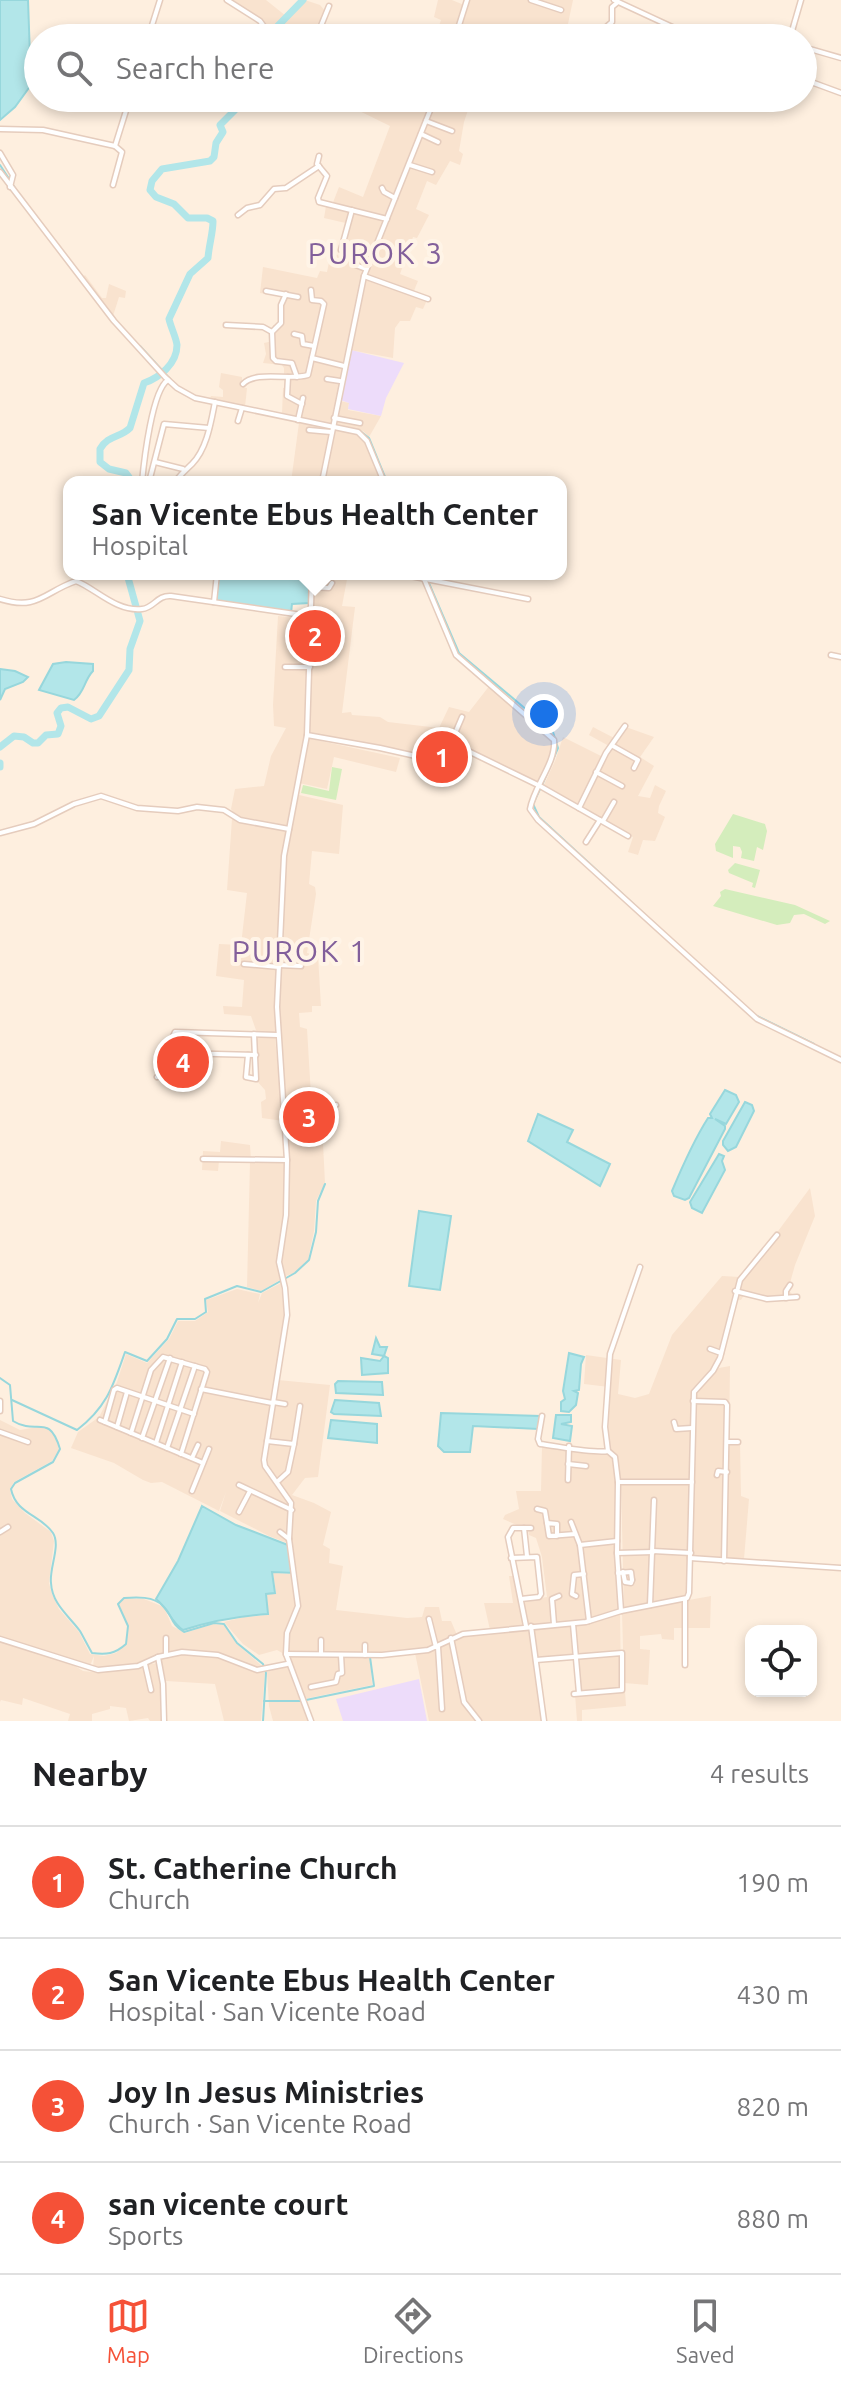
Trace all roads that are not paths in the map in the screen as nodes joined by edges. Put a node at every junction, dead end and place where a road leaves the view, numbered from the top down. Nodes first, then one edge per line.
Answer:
1 (160, 0) edge
2 (227, 0) edge
3 (467, 0) edge
4 (531, 0) edge
5 (801, 0) edge
6 (616, 1) edge
7 (329, 6) dead end
8 (561, 10) dead end
9 (152, 24) edge
10 (262, 24) edge
11 (322, 24) edge
12 (459, 24) edge
13 (612, 24) edge
14 (666, 24) edge
15 (794, 24) edge
16 (817, 51) edge
17 (841, 58) edge
18 (817, 84) edge
19 (841, 93) edge
20 (126, 112) edge
21 (429, 112) edge
22 (426, 121) junction
23 (0, 129) edge
24 (452, 131) dead end
25 (421, 134) junction
26 (438, 142) dead end
27 (115, 146) junction
28 (0, 153) edge
29 (319, 156) dead end
30 (410, 165) junction
31 (319, 166) junction
32 (0, 172) edge
33 (432, 172) dead end
34 (11, 183) junction
35 (113, 185) dead end
36 (382, 188) dead end
37 (396, 199) junction
38 (352, 210) junction
39 (238, 215) dead end
40 (387, 219) junction
41 (341, 250) dead end
42 (353, 264) dead end
43 (366, 269) junction
44 (364, 276) junction
45 (311, 290) dead end
46 (266, 291) dead end
47 (286, 294) junction
48 (298, 297) dead end
49 (428, 299) dead end
50 (226, 325) dead end
51 (272, 332) junction
52 (294, 334) dead end
53 (314, 346) junction
54 (311, 358) junction
55 (344, 366) junction
56 (165, 376) junction
57 (288, 377) junction
58 (297, 377) junction
59 (327, 379) dead end
60 (341, 381) junction
61 (243, 384) dead end
62 (303, 398) dead end
63 (328, 399) dead end
64 (337, 401) junction
65 (215, 402) junction
66 (302, 404) junction
67 (242, 408) junction
68 (153, 418) junction
69 (334, 418) junction
70 (298, 420) junction
71 (238, 421) dead end
72 (360, 423) dead end
73 (164, 424) junction
74 (209, 428) junction
75 (309, 430) dead end
76 (332, 430) junction
77 (155, 462) junction
78 (183, 469) junction
79 (142, 476) edge
80 (151, 476) edge
81 (179, 476) edge
82 (323, 476) edge
83 (382, 476) edge
84 (216, 580) edge
85 (312, 580) edge
86 (425, 580) edge
87 (441, 580) edge
88 (332, 583) dead end
89 (311, 587) junction
90 (0, 599) edge
91 (528, 599) dead end
92 (214, 602) junction
93 (309, 616) junction
94 (831, 655) dead end
95 (841, 657) edge
96 (285, 667) dead end
97 (310, 667) junction
98 (462, 717) dead end
99 (625, 726) dead end
100 (307, 735) junction
101 (613, 746) junction
102 (459, 748) junction
103 (634, 768) dead end
104 (596, 772) junction
105 (538, 785) junction
106 (622, 786) dead end
107 (614, 802) dead end
108 (579, 808) junction
109 (601, 820) junction
110 (289, 829) junction
111 (0, 833) edge
112 (628, 836) dead end
113 (586, 842) dead end
114 (244, 964) dead end
115 (279, 966) junction
116 (301, 966) dead end
117 (254, 1034) junction
118 (277, 1035) junction
119 (177, 1053) dead end
120 (248, 1055) junction
121 (256, 1055) junction
122 (841, 1060) edge
123 (157, 1077) dead end
124 (336, 1105) dead end
125 (284, 1118) junction
126 (203, 1159) dead end
127 (287, 1160) junction
128 (777, 1235) dead end
129 (640, 1267) dead end
130 (790, 1285) dead end
131 (735, 1291) junction
132 (797, 1297) dead end
133 (786, 1298) junction
134 (710, 1349) dead end
135 (721, 1353) junction
136 (170, 1358) junction
137 (182, 1361) junction
138 (195, 1366) junction
139 (201, 1389) junction
140 (127, 1392) junction
141 (141, 1397) junction
142 (0, 1401) edge
143 (693, 1401) junction
144 (154, 1402) junction
145 (272, 1402) junction
146 (285, 1404) dead end
147 (167, 1406) junction
148 (300, 1406) dead end
149 (180, 1410) junction
150 (0, 1411) edge
151 (194, 1414) junction
152 (542, 1416) dead end
153 (674, 1422) dead end
154 (117, 1427) junction
155 (692, 1428) junction
156 (0, 1432) edge
157 (131, 1433) junction
158 (142, 1438) junction
159 (266, 1441) junction
160 (28, 1442) dead end
161 (727, 1442) junction
162 (738, 1442) dead end
163 (156, 1443) junction
164 (294, 1444) junction
165 (198, 1445) dead end
166 (569, 1446) junction
167 (167, 1448) junction
168 (209, 1449) dead end
169 (608, 1451) junction
170 (181, 1454) junction
171 (192, 1458) junction
172 (203, 1463) junction
173 (721, 1463) dead end
174 (568, 1464) junction
175 (586, 1466) dead end
176 (722, 1472) junction
177 (568, 1480) dead end
178 (277, 1482) junction
179 (618, 1482) junction
180 (692, 1482) junction
181 (239, 1485) dead end
182 (192, 1491) dead end
183 (250, 1491) junction
184 (654, 1500) dead end
185 (537, 1509) dead end
186 (292, 1510) junction
187 (239, 1512) dead end
188 (571, 1522) dead end
189 (547, 1523) junction
190 (8, 1527) dead end
191 (524, 1528) junction
192 (531, 1528) dead end
193 (0, 1532) edge
194 (280, 1532) dead end
195 (576, 1534) junction
196 (557, 1536) junction
197 (289, 1539) junction
198 (618, 1541) junction
199 (580, 1545) junction
200 (653, 1552) junction
201 (617, 1553) junction
202 (527, 1556) junction
203 (690, 1556) junction
204 (511, 1558) junction
205 (724, 1561) junction
206 (841, 1568) edge
207 (584, 1574) junction
208 (559, 1596) dead end
209 (576, 1596) dead end
210 (521, 1599) junction
211 (685, 1599) junction
212 (650, 1605) junction
213 (621, 1611) junction
214 (429, 1619) dead end
215 (589, 1621) junction
216 (573, 1623) junction
217 (554, 1624) junction
218 (529, 1626) junction
219 (166, 1638) dead end
220 (451, 1638) junction
221 (0, 1639) edge
222 (321, 1640) dead end
223 (365, 1645) dead end
224 (437, 1647) junction
225 (286, 1654) junction
226 (321, 1654) junction
227 (166, 1655) junction
228 (341, 1655) junction
229 (365, 1655) junction
230 (575, 1656) junction
231 (158, 1657) junction
232 (536, 1660) junction
233 (145, 1664) junction
234 (287, 1664) junction
235 (685, 1665) dead end
236 (311, 1687) dead end
237 (151, 1690) dead end
238 (442, 1709) dead end
239 (164, 1721) edge
240 (311, 1721) edge
241 (479, 1721) edge
242 (544, 1721) edge

1 - 9 street
2 - 10 street
3 - 12 street
4 - 8 street
5 - 15 street
6 - 13 street
6 - 14 street
7 - 11 street
16 - 17 street
18 - 19 street
20 - 27 street
21 - 22 street
22 - 24 street
22 - 25 street
23 - 27 street
25 - 26 street
25 - 30 street
27 - 35 street
28 - 34 street
29 - 31 street
30 - 33 street
30 - 37 street
31 - 38 street
31 - 39 street
32 - 34 street
34 - 56 street
36 - 37 street
37 - 40 street
38 - 40 street
38 - 41 street
40 - 43 street
42 - 43 street
43 - 44 street
44 - 49 street
44 - 55 street
45 - 53 street
46 - 47 street
47 - 48 street
47 - 51 street
50 - 51 street
51 - 58 street
52 - 53 street
53 - 54 street
54 - 55 street
54 - 58 street
55 - 60 street
56 - 65 street
56 - 68 street
57 - 58 street
57 - 61 street
57 - 66 street
59 - 60 street
60 - 64 street
62 - 66 street
63 - 64 street
64 - 69 street
65 - 67 street
65 - 74 street
66 - 70 street
67 - 70 street
67 - 71 street
68 - 73 street
68 - 79 street
69 - 72 street
69 - 76 street
70 - 76 street
73 - 74 street
73 - 77 street
74 - 78 street
75 - 76 street
76 - 82 street
76 - 83 street
77 - 78 street
77 - 80 street
78 - 81 street
84 - 92 street
85 - 89 street
86 - 105 street
87 - 91 street
88 - 89 street
89 - 93 street
90 - 92 street
92 - 93 street
93 - 97 street
94 - 95 street
96 - 97 street
97 - 100 street
98 - 102 street
99 - 101 street
100 - 102 street
100 - 110 street
101 - 103 street
101 - 104 street
102 - 105 street
104 - 106 street
104 - 108 street
105 - 108 street
105 - 122 street
107 - 109 street
108 - 109 street
109 - 112 street
109 - 113 street
110 - 111 street
110 - 115 street
114 - 115 street
115 - 116 street
115 - 118 street
117 - 118 street
117 - 121 street
117 - 123 street
118 - 125 street
119 - 120 street
120 - 121 street
120 - 121 street
124 - 125 street
125 - 127 street
126 - 127 street
127 - 145 street
128 - 131 street
129 - 169 street
130 - 133 street
131 - 133 street
131 - 135 street
132 - 133 street
134 - 135 street
135 - 143 street
136 - 137 street
136 - 141 street
136 - 144 street
137 - 138 street
137 - 147 street
138 - 139 street
138 - 149 street
139 - 145 street
139 - 151 street
140 - 141 street
140 - 154 street
140 - 154 street
141 - 144 street
141 - 157 street
142 - 150 street
143 - 155 street
143 - 161 street
144 - 147 street
144 - 158 street
145 - 146 street
145 - 159 street
147 - 149 street
147 - 163 street
148 - 164 street
149 - 151 street
149 - 167 street
151 - 170 street
152 - 166 street
153 - 155 street
154 - 157 street
155 - 180 street
156 - 160 street
157 - 158 street
158 - 163 street
159 - 164 street
159 - 178 street
161 - 162 street
161 - 176 street
163 - 167 street
164 - 178 street
165 - 171 street
166 - 169 street
166 - 174 street
167 - 170 street
168 - 172 street
169 - 179 street
170 - 171 street
171 - 172 street
172 - 182 street
173 - 176 street
174 - 175 street
174 - 177 street
176 - 205 street
178 - 186 street
179 - 180 street
179 - 198 street
180 - 203 street
181 - 183 street
183 - 186 street
183 - 187 street
184 - 200 street
185 - 189 street
186 - 197 street
188 - 195 street
189 - 196 street
189 - 196 street
190 - 193 street
191 - 192 street
191 - 202 street
191 - 204 street
194 - 197 street
195 - 196 street
195 - 199 street
197 - 225 street
198 - 199 street
198 - 201 street
199 - 207 street
200 - 201 street
200 - 203 street
200 - 212 street
201 - 213 street
202 - 204 street
202 - 210 street
203 - 205 street
203 - 211 street
204 - 210 street
205 - 206 street
207 - 209 street
207 - 215 street
208 - 217 street
210 - 218 street
211 - 212 street
211 - 235 street
212 - 213 street
213 - 215 street
214 - 224 street
215 - 216 street
216 - 217 street
216 - 230 street
217 - 218 street
218 - 220 street
218 - 232 street
219 - 227 street
220 - 224 street
220 - 241 street
221 - 233 street
222 - 226 street
223 - 229 street
224 - 229 street
224 - 238 street
225 - 226 street
225 - 234 street
226 - 228 street
227 - 231 street
227 - 234 street
228 - 229 street
228 - 236 street
230 - 230 street
230 - 232 street
231 - 233 street
231 - 239 street
232 - 242 street
233 - 237 street
234 - 240 street

